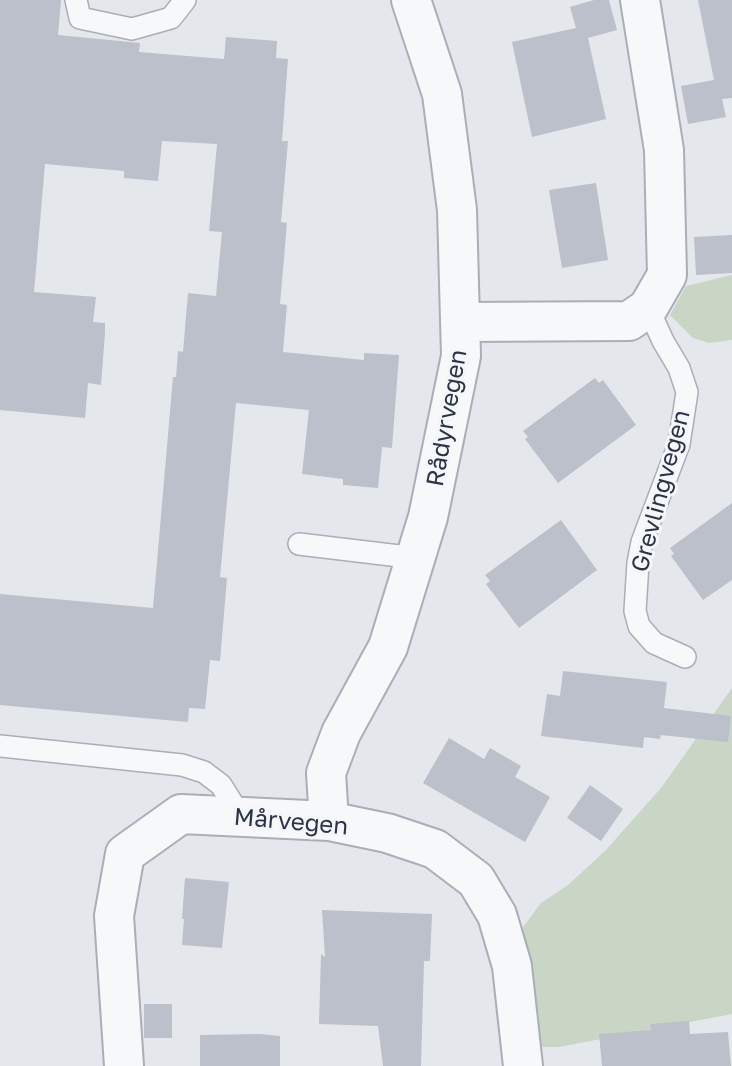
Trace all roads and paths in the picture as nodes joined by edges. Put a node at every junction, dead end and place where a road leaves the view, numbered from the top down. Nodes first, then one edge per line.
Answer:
1 (76, 0) edge
2 (185, 0) edge
3 (411, 0) edge
4 (640, 0) edge
5 (648, 308) junction
6 (462, 321) junction
7 (299, 544) dead end
8 (415, 558) junction
9 (685, 657) dead end
10 (0, 746) edge
11 (241, 817) junction
12 (329, 821) junction
13 (124, 1066) edge
14 (523, 1066) edge

1 - 2 lane
3 - 6 street, Rådyrvegen
4 - 5 street
5 - 6 street
5 - 9 lane, Grevlingvegen
6 - 8 street, Rådyrvegen
7 - 8 lane
8 - 12 street, Rådyrvegen
10 - 11 lane
11 - 12 street, Mårvegen
11 - 13 street, Mårvegen
12 - 14 street, Mårvegen

